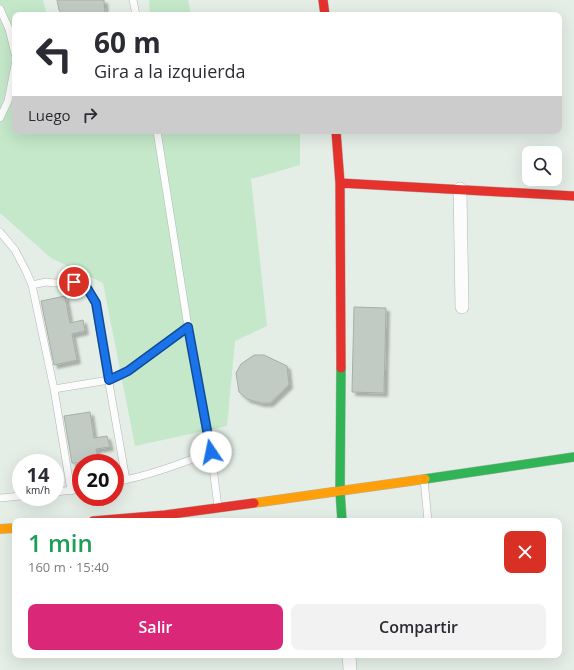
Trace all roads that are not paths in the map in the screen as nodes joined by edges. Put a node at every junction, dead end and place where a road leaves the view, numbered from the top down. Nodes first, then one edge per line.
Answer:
1 (133, 0) edge
2 (323, 0) edge
3 (0, 9) edge
4 (135, 12) edge
5 (325, 12) edge
6 (12, 42) edge
7 (12, 81) edge
8 (0, 118) edge
9 (157, 134) edge
10 (336, 134) edge
11 (340, 183) junction
12 (460, 189) junction
13 (574, 196) edge
14 (0, 232) edge
15 (32, 285) junction
16 (462, 307) dead end
17 (188, 327) junction
18 (109, 380) junction
19 (54, 389) junction
20 (211, 452) junction
21 (574, 458) edge
22 (424, 479) junction
23 (126, 480) joint
24 (64, 491) edge
25 (71, 491) joint
26 (340, 491) junction
27 (12, 497) edge
28 (0, 498) edge
29 (218, 508) junction
30 (128, 518) edge
31 (342, 518) edge
32 (428, 518) edge
33 (12, 528) edge
34 (0, 529) edge
35 (349, 658) edge
36 (350, 670) edge

1 - 4 lane
2 - 5 street
3 - 6 lane
7 - 8 lane
9 - 17 lane
10 - 11 street
11 - 12 street
11 - 26 street
12 - 13 street
12 - 16 street
14 - 15 lane
15 - 18 lane
15 - 19 lane
17 - 18 lane
17 - 20 lane
18 - 19 lane
18 - 23 lane
19 - 25 lane
20 - 23 lane
20 - 29 lane
21 - 22 street
22 - 26 street
22 - 32 lane
24 - 25 lane
26 - 29 street
26 - 31 street
27 - 28 lane
29 - 30 street
33 - 34 street
35 - 36 street

